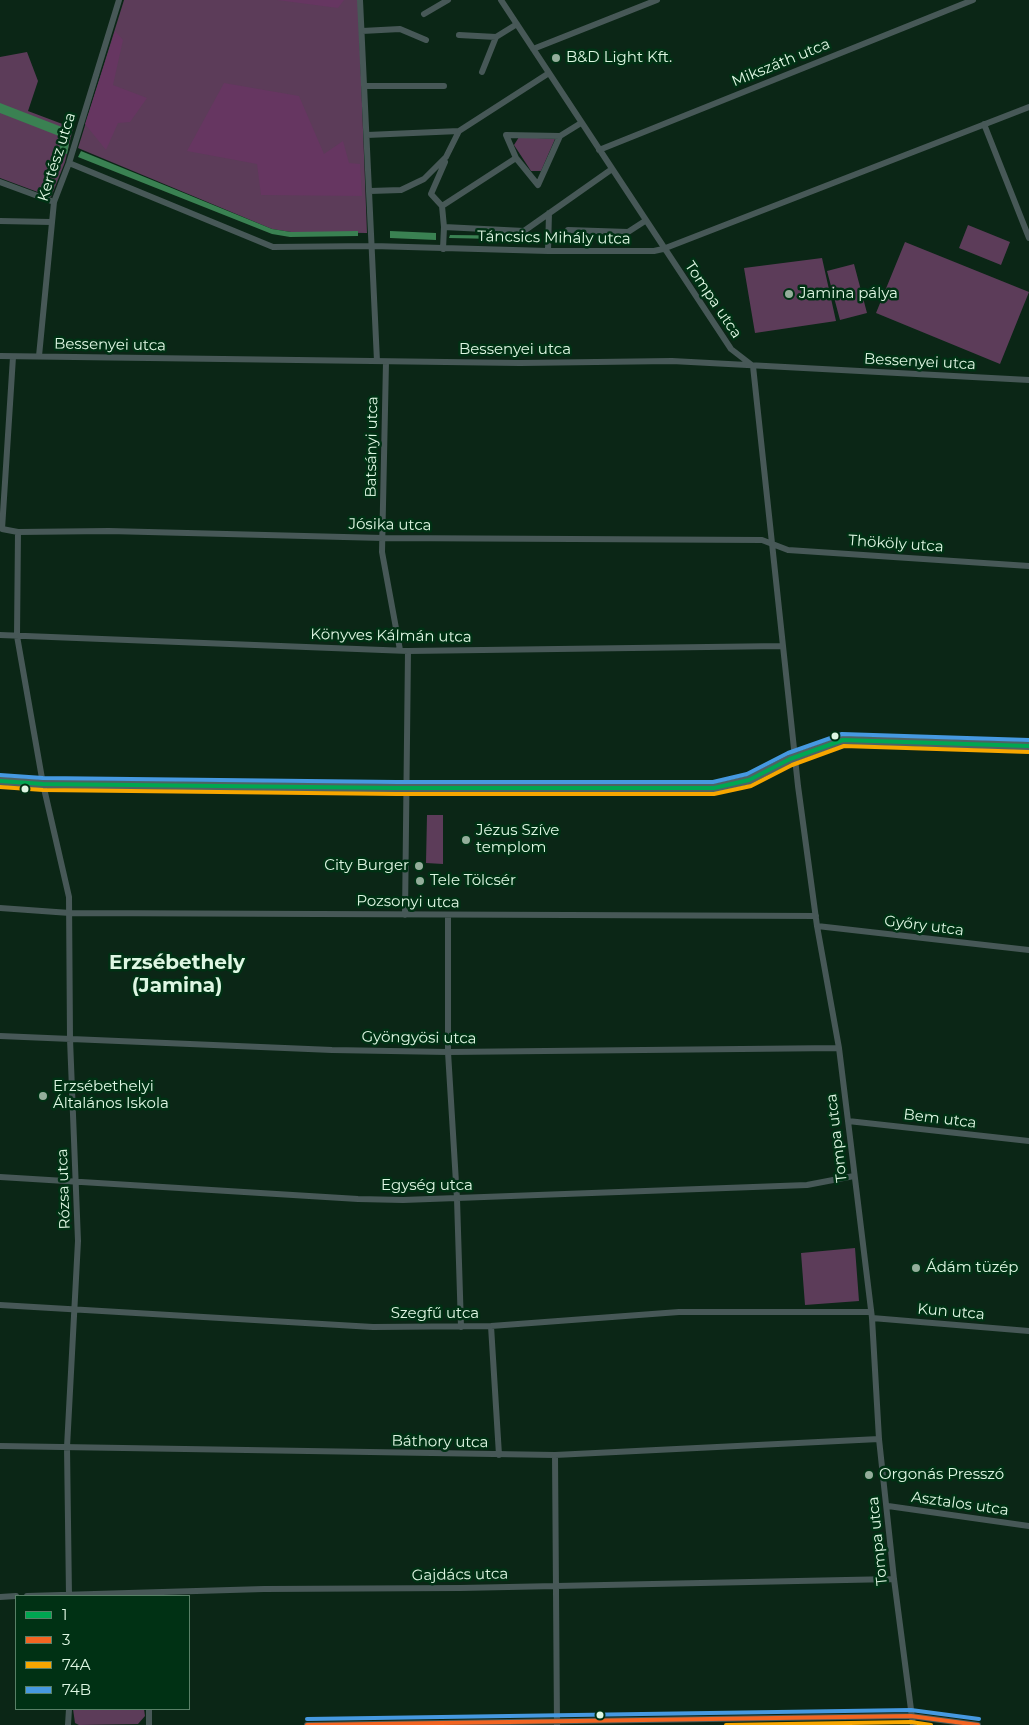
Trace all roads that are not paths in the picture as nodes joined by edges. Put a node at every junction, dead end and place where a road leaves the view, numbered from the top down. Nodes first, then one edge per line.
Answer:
1 (118, 0) edge
2 (360, 0) edge
3 (448, 0) edge
4 (502, 0) edge
5 (657, 0) edge
6 (973, 0) edge
7 (424, 14) dead end
8 (517, 24) junction
9 (362, 31) junction
10 (459, 35) dead end
11 (496, 37) junction
12 (426, 40) dead end
13 (533, 49) junction
14 (482, 72) dead end
15 (549, 73) junction
16 (365, 86) junction
17 (444, 86) dead end
18 (1029, 107) edge
19 (581, 123) junction
20 (984, 124) junction
21 (459, 131) junction
22 (367, 135) junction
23 (560, 136) junction
24 (599, 150) junction
25 (446, 157) junction
26 (516, 158) junction
27 (69, 163) junction
28 (612, 170) junction
29 (426, 177) junction
30 (0, 182) edge
31 (436, 183) junction
32 (370, 191) junction
33 (54, 202) junction
34 (442, 206) junction
35 (549, 213) junction
36 (0, 221) edge
37 (645, 221) junction
38 (51, 222) junction
39 (444, 227) junction
40 (568, 230) dead end
41 (1029, 238) edge
42 (373, 246) junction
43 (443, 249) junction
44 (664, 249) junction
45 (548, 251) junction
46 (0, 356) edge
47 (39, 356) junction
48 (13, 357) junction
49 (377, 362) junction
50 (386, 362) junction
51 (753, 366) junction
52 (1029, 380) edge
53 (1, 529) edge
54 (18, 532) junction
55 (383, 538) junction
56 (762, 540) joint
57 (772, 545) junction
58 (1029, 566) edge
59 (0, 636) edge
60 (17, 636) junction
61 (782, 646) junction
62 (400, 650) junction
63 (408, 651) junction
64 (1029, 746) edge
65 (797, 757) junction
66 (0, 781) edge
67 (43, 784) junction
68 (406, 788) junction
69 (0, 908) edge
70 (70, 912) junction
71 (405, 915) junction
72 (448, 915) junction
73 (816, 916) junction
74 (817, 926) junction
75 (1029, 950) edge
76 (0, 1036) edge
77 (70, 1039) junction
78 (838, 1048) junction
79 (448, 1052) junction
80 (848, 1120) junction
81 (1029, 1141) edge
82 (854, 1176) junction
83 (0, 1177) edge
84 (76, 1182) junction
85 (457, 1199) junction
86 (0, 1305) edge
87 (74, 1309) junction
88 (871, 1315) junction
89 (491, 1326) junction
90 (461, 1327) junction
91 (1029, 1331) edge
92 (879, 1439) junction
93 (0, 1446) edge
94 (67, 1447) junction
95 (499, 1455) junction
96 (555, 1455) junction
97 (888, 1506) junction
98 (1029, 1526) edge
99 (894, 1579) junction
100 (556, 1586) junction
101 (69, 1595) edge
102 (146, 1595) edge
103 (15, 1596) edge
104 (0, 1597) edge
105 (68, 1710) edge
106 (149, 1710) edge
107 (911, 1716) junction
108 (556, 1723) edge
109 (68, 1725) edge
110 (149, 1725) edge
111 (307, 1725) edge
112 (912, 1725) edge
113 (978, 1725) edge

1 - 27 street, Kertész utca
2 - 9 street
3 - 7 street
4 - 8 street, Tompa utca
5 - 13 street
6 - 24 street, Mikszáth utca
8 - 11 street
8 - 13 street, Tompa utca
9 - 12 street
9 - 16 street
10 - 11 street
11 - 14 street
13 - 15 street, Tompa utca
15 - 19 street, Tompa utca
15 - 21 street
16 - 17 street
16 - 22 street
18 - 20 street, Táncsics Mihály utca
19 - 23 street
19 - 24 street, Tompa utca
20 - 41 street
20 - 44 street, Táncsics Mihály utca
21 - 22 street
21 - 25 street
22 - 32 street
23 - 26 street
23 - 26 street
24 - 28 street, Tompa utca
25 - 29 street
25 - 31 street
26 - 34 street
27 - 33 street, Kertész utca
27 - 42 street, Táncsics Mihály utca
28 - 35 street
28 - 37 street, Tompa utca
29 - 31 street
29 - 32 street
30 - 33 street
31 - 34 street
32 - 42 street
33 - 38 street, Kertész utca
34 - 39 street
35 - 39 street
35 - 45 street
36 - 38 street
37 - 40 street
37 - 44 street, Tompa utca
38 - 47 street, Kertész utca
39 - 43 street
42 - 43 street, Táncsics Mihály utca
42 - 49 street
43 - 45 street, Táncsics Mihály utca
44 - 45 street, Táncsics Mihály utca
44 - 51 street, Tompa utca
46 - 48 street, Bessenyei utca
47 - 48 street, Bessenyei utca
47 - 49 street, Bessenyei utca
48 - 53 street
49 - 50 street, Bessenyei utca
50 - 51 street, Bessenyei utca
50 - 55 street, Batsányi utca
51 - 52 street, Bessenyei utca
51 - 57 street, Tompa utca
53 - 54 street
54 - 55 street, Jósika utca
54 - 60 street
55 - 56 street, Jósika utca
55 - 62 street, Batsányi utca
56 - 57 street, Thököly utca
57 - 58 street, Thököly utca
57 - 61 street, Tompa utca
59 - 60 street, Könyves Kálmán utca
60 - 62 street, Könyves Kálmán utca
60 - 67 street, Rózsa utca
61 - 63 street, Könyves Kálmán utca
61 - 65 street, Tompa utca
62 - 63 street, Könyves Kálmán utca
63 - 68 street
64 - 65 street
65 - 68 street
65 - 73 street, Tompa utca
66 - 67 street
67 - 68 street
67 - 70 street, Rózsa utca
68 - 71 street
69 - 70 street, Pozsonyi utca
70 - 71 street, Pozsonyi utca
70 - 77 street, Rózsa utca
71 - 72 street, Pozsonyi utca
72 - 73 street, Pozsonyi utca
72 - 79 street
73 - 74 street, Tompa utca
74 - 75 street, Győry utca
74 - 78 street, Tompa utca
76 - 77 street, Gyöngyösi utca
77 - 79 street, Gyöngyösi utca
77 - 84 street, Rózsa utca
78 - 79 street, Gyöngyösi utca
78 - 80 street, Tompa utca
79 - 85 street
80 - 81 street, Bem utca
80 - 82 street, Tompa utca
82 - 85 street, Egység utca
82 - 88 street, Tompa utca
83 - 84 street, Egység utca
84 - 85 street, Egység utca
84 - 87 street, Rózsa utca
85 - 90 street
86 - 87 street, Szegfű utca
87 - 90 street, Szegfű utca
87 - 94 street, Rózsa utca
88 - 89 street, Szegfű utca
88 - 91 street, Kun utca
88 - 92 street, Tompa utca
89 - 90 street, Szegfű utca
89 - 95 street
92 - 96 street, Báthory utca
92 - 97 street, Tompa utca
93 - 94 street, Báthory utca
94 - 95 street, Báthory utca
94 - 101 street, Rózsa utca
95 - 96 street, Báthory utca
96 - 100 street
97 - 98 street, Asztalos utca
97 - 99 street, Tompa utca
99 - 100 street, Gajdács utca
99 - 107 street, Tompa utca
100 - 102 street, Gajdács utca
100 - 108 street
103 - 104 street
105 - 109 street
106 - 110 street
107 - 108 street
107 - 112 street, Tompa utca
107 - 113 street
108 - 111 street

